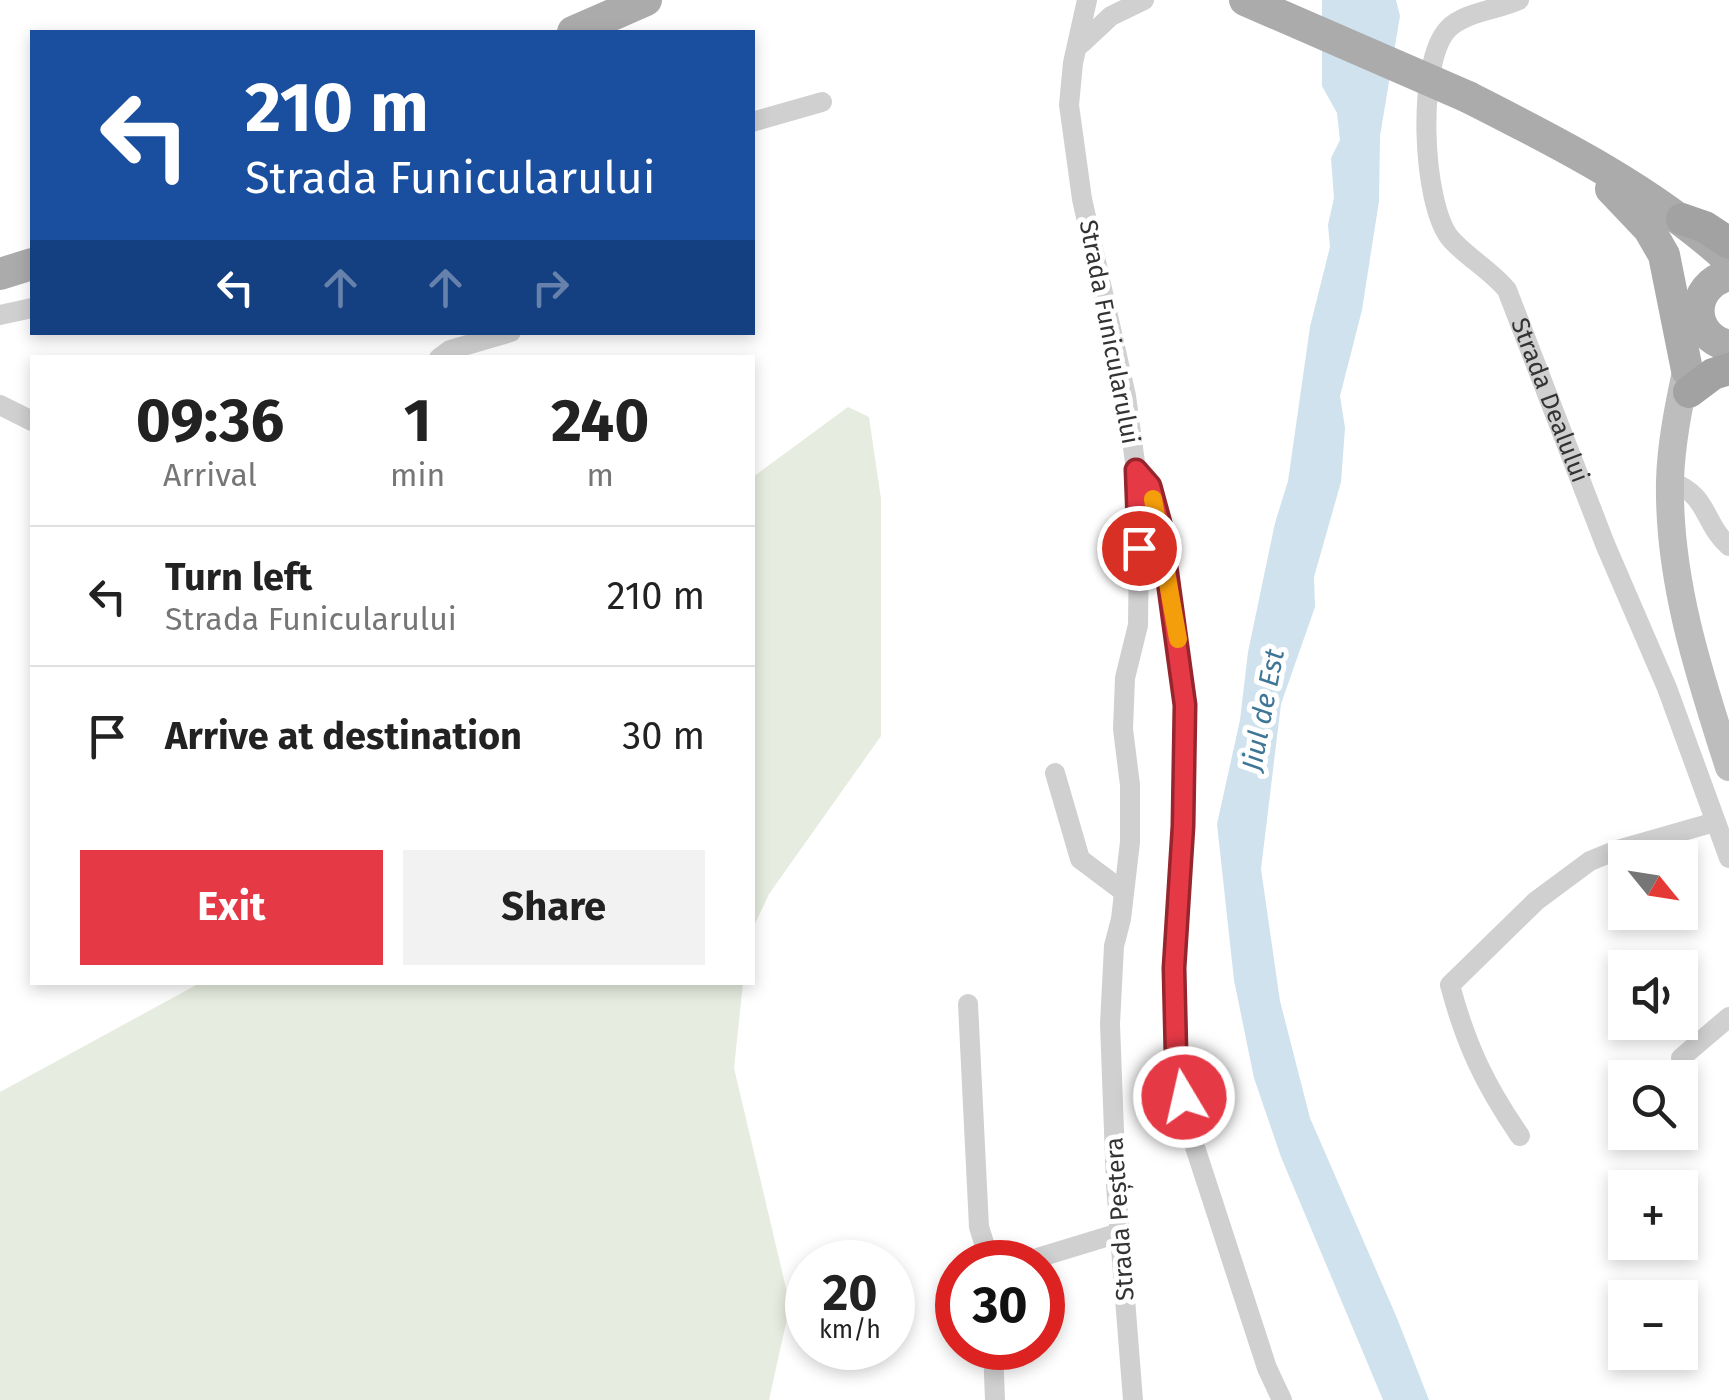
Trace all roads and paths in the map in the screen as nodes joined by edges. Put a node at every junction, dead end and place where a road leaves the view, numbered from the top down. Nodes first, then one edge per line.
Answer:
1 (646, 0) edge
2 (1087, 0) edge
3 (1144, 0) edge
4 (1245, 0) edge
5 (1519, 0) edge
6 (578, 30) edge
7 (1079, 45) junction
8 (822, 102) dead end
9 (755, 121) edge
10 (1575, 154) junction
11 (1622, 182) junction
12 (1682, 220) junction
13 (1729, 243) edge
14 (1729, 260) edge
15 (30, 265) edge
16 (0, 274) edge
17 (1729, 275) edge
18 (30, 308) edge
19 (1698, 313) junction
20 (0, 315) edge
21 (501, 335) edge
22 (1729, 347) edge
23 (443, 355) edge
24 (1729, 369) edge
25 (1685, 391) junction
26 (0, 405) edge
27 (30, 420) edge
28 (1136, 470) junction
29 (1670, 481) junction
30 (1729, 546) edge
31 (1729, 767) edge
32 (1056, 773) dead end
33 (1715, 822) junction
34 (1729, 858) edge
35 (1124, 892) junction
36 (1121, 919) joint
37 (968, 1004) dead end
38 (1729, 1017) edge
39 (1680, 1058) dead end
40 (1520, 1136) dead end
41 (1119, 1234) junction
42 (983, 1240) edge
43 (1065, 1250) edge
44 (994, 1370) edge
45 (995, 1400) edge
46 (1133, 1400) edge
47 (1282, 1400) edge

1 - 6 main road
2 - 7 street, Strada Funicularului
3 - 7 street
4 - 10 main road, bridge
5 - 33 street, Strada Dealului
7 - 28 street, Strada Funicularului
8 - 9 street
10 - 11 main road
10 - 25 main road
11 - 12 main road
11 - 19 main road
12 - 13 highway
12 - 14 main road
15 - 16 main road
17 - 19 main road
18 - 20 street
19 - 22 main road
19 - 25 main road
21 - 23 street
22 - 25 main road
24 - 25 highway
25 - 29 main road
26 - 27 street
28 - 35 street, Strada Funicularului
28 - 47 street
29 - 30 street
29 - 31 main road
32 - 35 street
33 - 34 street, Strada Dealului
33 - 40 street
35 - 36 street, Strada Funicularului
36 - 41 street, Strada Peștera
37 - 42 street
38 - 39 street
41 - 43 street
41 - 46 street, Strada Peștera
44 - 45 street

